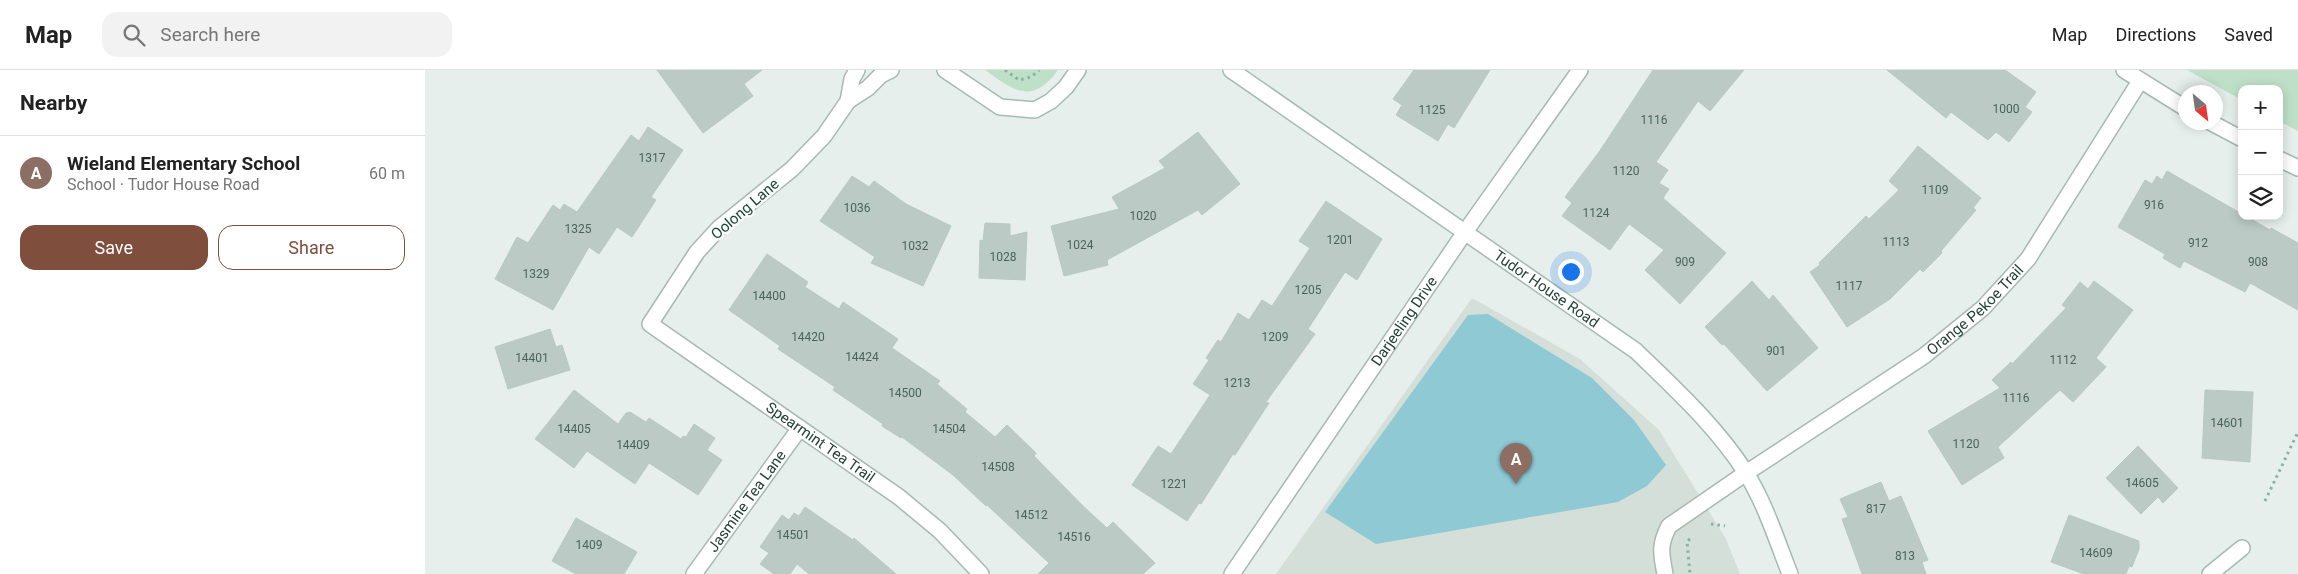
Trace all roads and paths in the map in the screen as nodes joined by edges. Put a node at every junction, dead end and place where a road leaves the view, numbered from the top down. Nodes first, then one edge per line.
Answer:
1 (857, 70) edge
2 (891, 70) edge
3 (945, 70) edge
4 (1005, 70) edge
5 (1039, 70) edge
6 (1078, 70) edge
7 (1231, 70) edge
8 (1579, 70) edge
9 (2125, 70) edge
10 (2140, 81) junction
11 (848, 101) junction
12 (2178, 104) edge
13 (2223, 129) edge
14 (2238, 138) edge
15 (2283, 161) edge
16 (2298, 168) edge
17 (1465, 232) junction
18 (650, 324) joint
19 (800, 428) junction
20 (2298, 432) edge
21 (1746, 473) junction
22 (2265, 501) dead end
23 (1707, 526) dead end
24 (1725, 526) dead end
25 (1694, 535) dead end
26 (2242, 548) dead end
27 (694, 574) edge
28 (981, 574) edge
29 (1232, 574) edge
30 (1665, 574) edge
31 (1690, 574) edge
32 (1790, 574) edge
33 (2211, 574) edge

1 - 11 street, Oolong Lane
2 - 11 street, Oolong Lane
3 - 6 street
4 - 5 path
7 - 17 street, Tudor House Road
8 - 17 street, Darjeeling Drive
9 - 10 street
10 - 12 street
10 - 21 street, Orange Pekoe Trail
11 - 18 street, Oolong Lane
13 - 14 street
15 - 16 street
17 - 21 street, Tudor House Road
17 - 29 street, Darjeeling Drive
18 - 19 street, Spearmint Tea Trail
19 - 27 street, Jasmine Tea Lane
19 - 28 street, Spearmint Tea Trail
20 - 22 path
21 - 30 street, Orange Pekoe Trail
21 - 32 street, Tudor House Road
23 - 24 path
25 - 31 path
26 - 33 street

